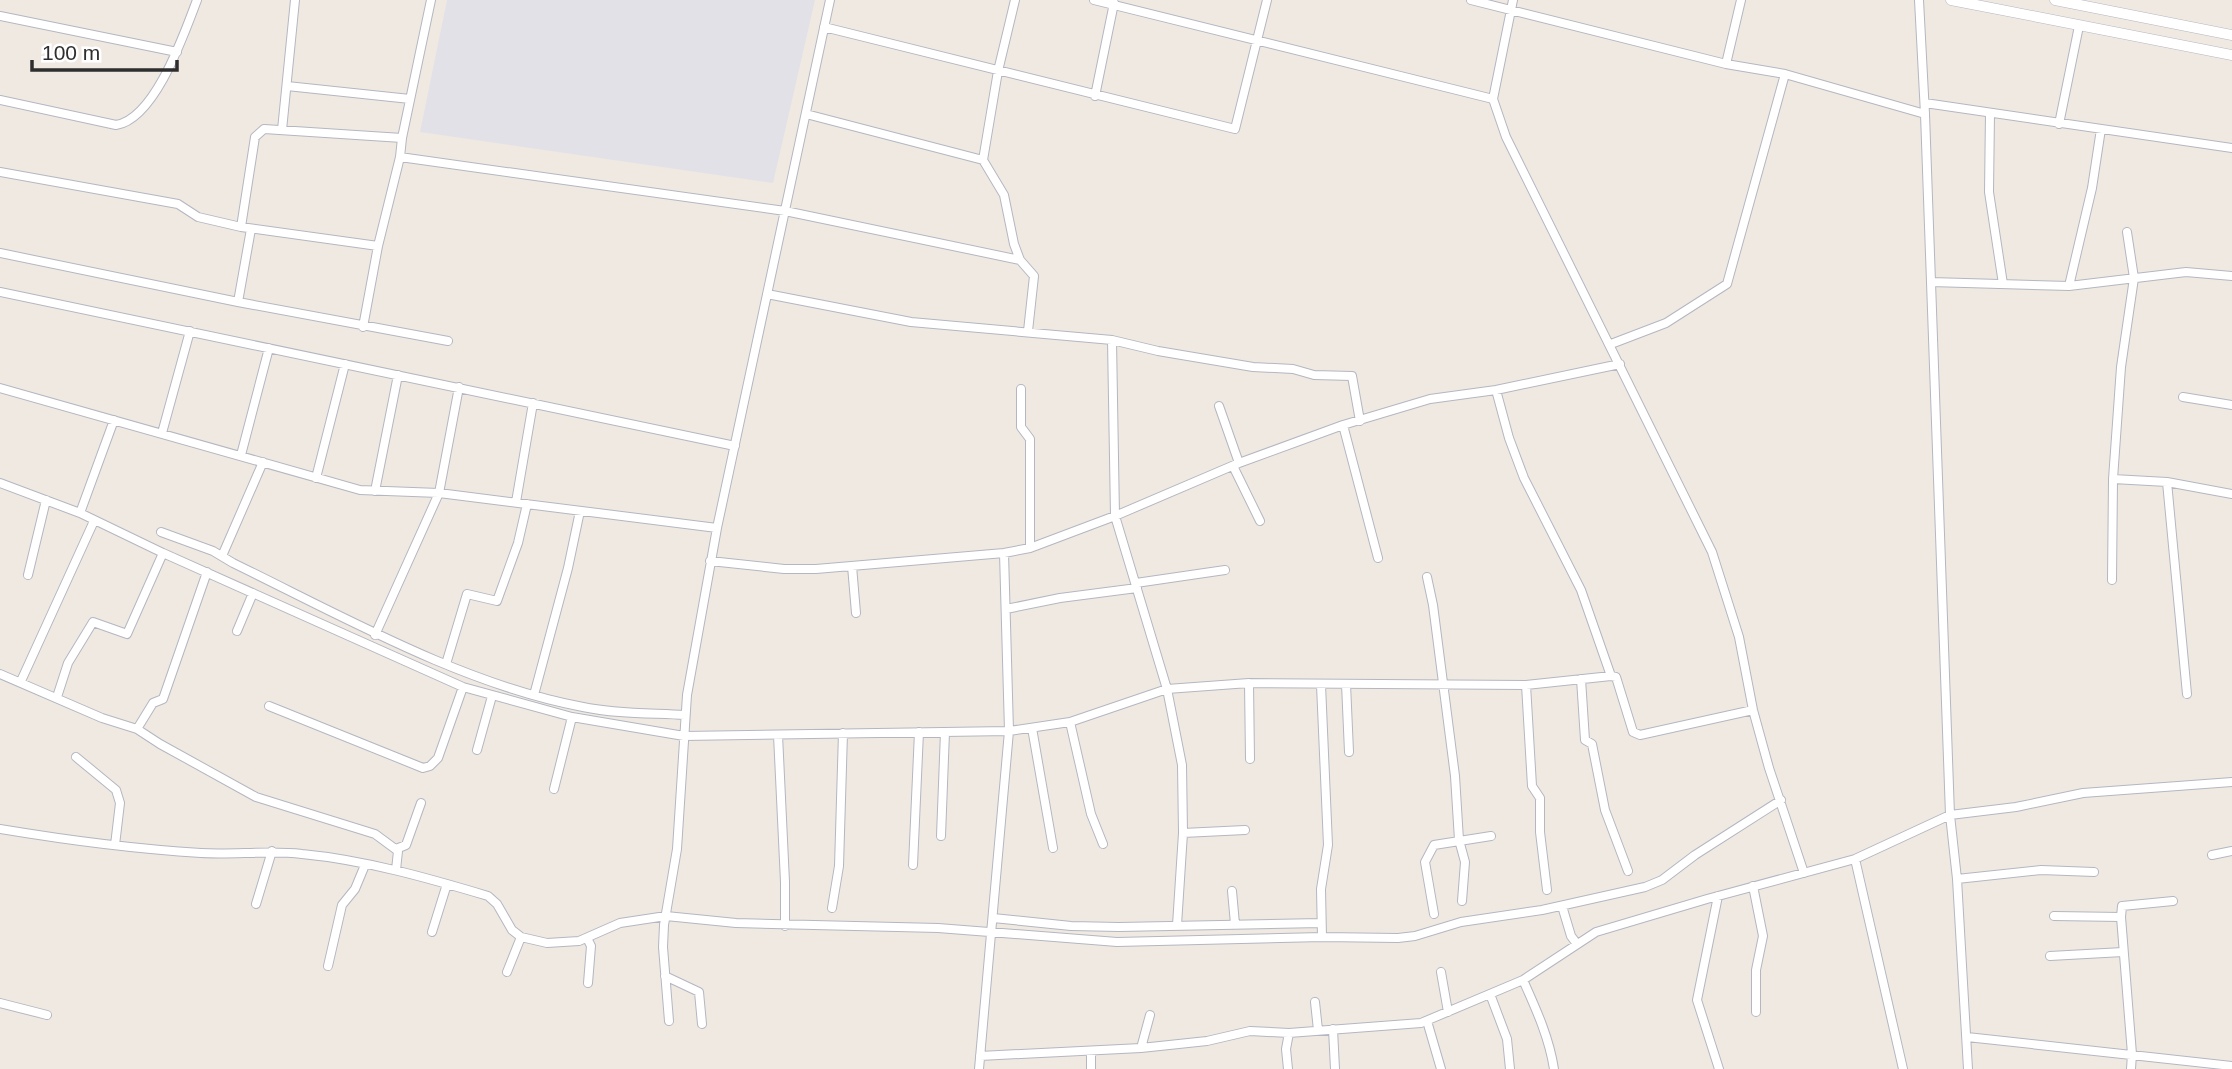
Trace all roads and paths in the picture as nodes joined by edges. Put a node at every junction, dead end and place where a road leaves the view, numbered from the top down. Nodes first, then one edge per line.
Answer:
1 (197, 0) edge
2 (295, 0) edge
3 (431, 0) edge
4 (830, 0) edge
5 (1015, 0) edge
6 (1094, 0) edge
7 (1267, 0) edge
8 (1471, 0) edge
9 (1513, 0) edge
10 (1741, 0) edge
11 (1919, 0) edge
12 (1951, 0) edge
13 (2055, 0) edge
14 (1114, 3) edge
15 (1511, 10) junction
16 (0, 16) edge
17 (2079, 26) junction
18 (824, 27) junction
19 (2232, 35) edge
20 (1258, 41) junction
21 (177, 52) junction
22 (2232, 55) edge
23 (1726, 64) junction
24 (998, 71) junction
25 (1785, 74) junction
26 (287, 86) junction
27 (1095, 96) junction
28 (410, 99) junction
29 (1493, 99) junction
30 (0, 100) edge
31 (1925, 103) junction
32 (1990, 113) junction
33 (806, 114) junction
34 (1926, 114) junction
35 (2059, 124) junction
36 (2101, 129) junction
37 (282, 130) junction
38 (402, 138) junction
39 (2232, 148) edge
40 (400, 158) junction
41 (983, 160) junction
42 (0, 172) edge
43 (785, 211) junction
44 (241, 227) junction
45 (251, 229) junction
46 (2127, 232) dead end
47 (378, 246) junction
48 (0, 253) edge
49 (1020, 260) junction
50 (2232, 276) edge
51 (2134, 278) junction
52 (1931, 282) junction
53 (2003, 284) junction
54 (2069, 286) junction
55 (0, 292) edge
56 (767, 294) junction
57 (238, 302) junction
58 (363, 327) junction
59 (190, 331) junction
60 (1028, 331) junction
61 (1112, 340) junction
62 (447, 341) dead end
63 (1611, 344) junction
64 (269, 348) junction
65 (345, 364) junction
66 (1620, 364) junction
67 (398, 375) junction
68 (459, 387) junction
69 (0, 388) edge
70 (1021, 389) dead end
71 (1496, 390) junction
72 (2183, 397) dead end
73 (533, 403) junction
74 (2232, 405) edge
75 (1219, 406) dead end
76 (114, 420) junction
77 (1360, 421) junction
78 (1343, 425) junction
79 (163, 433) junction
80 (735, 446) junction
81 (241, 455) junction
82 (263, 462) junction
83 (1236, 464) junction
84 (316, 478) junction
85 (2113, 479) junction
86 (2167, 482) junction
87 (0, 484) edge
88 (375, 491) junction
89 (439, 493) junction
90 (2232, 494) edge
91 (46, 500) junction
92 (516, 502) junction
93 (527, 504) junction
94 (580, 511) junction
95 (80, 513) junction
96 (1115, 516) junction
97 (94, 521) junction
98 (1260, 521) dead end
99 (717, 528) junction
100 (161, 532) dead end
101 (1030, 548) junction
102 (163, 553) junction
103 (1004, 553) junction
104 (222, 556) junction
105 (1378, 558) dead end
106 (710, 561) junction
107 (852, 566) junction
108 (1225, 570) dead end
109 (208, 572) junction
110 (28, 575) dead end
111 (1427, 578) dead end
112 (2112, 580) dead end
113 (1137, 586) junction
114 (253, 593) junction
115 (1006, 609) junction
116 (856, 613) dead end
117 (237, 631) dead end
118 (376, 632) junction
119 (370, 646) junction
120 (446, 664) junction
121 (0, 674) edge
122 (1611, 676) junction
123 (476, 677) junction
124 (1581, 679) junction
125 (21, 681) junction
126 (1249, 683) junction
127 (1444, 683) junction
128 (1321, 684) junction
129 (1346, 684) junction
130 (1526, 685) junction
131 (467, 688) junction
132 (1167, 689) junction
133 (2187, 694) dead end
134 (534, 695) junction
135 (492, 696) junction
136 (57, 697) junction
137 (269, 706) dead end
138 (1753, 710) junction
139 (685, 715) junction
140 (572, 717) junction
141 (1070, 722) junction
142 (1032, 728) junction
143 (137, 729) junction
144 (1009, 731) junction
145 (919, 732) junction
146 (945, 732) junction
147 (843, 733) junction
148 (778, 735) junction
149 (684, 736) junction
150 (477, 750) dead end
151 (1349, 752) dead end
152 (75, 757) dead end
153 (1250, 759) dead end
154 (2232, 782) edge
155 (554, 789) dead end
156 (1781, 800) junction
157 (421, 803) dead end
158 (1950, 815) junction
159 (0, 829) edge
160 (1245, 830) dead end
161 (1183, 833) junction
162 (941, 836) dead end
163 (1491, 836) dead end
164 (1459, 840) junction
165 (1102, 844) dead end
166 (115, 845) junction
167 (1053, 848) dead end
168 (396, 849) junction
169 (272, 851) junction
170 (2232, 851) edge
171 (2212, 855) dead end
172 (1855, 859) junction
173 (365, 865) junction
174 (913, 865) dead end
175 (396, 870) junction
176 (1628, 870) dead end
177 (2094, 872) dead end
178 (1804, 873) junction
179 (1957, 878) junction
180 (447, 884) junction
181 (1753, 886) junction
182 (1546, 890) dead end
183 (1232, 891) dead end
184 (1718, 896) junction
185 (1462, 901) dead end
186 (2173, 901) dead end
187 (257, 904) dead end
188 (1562, 906) junction
189 (832, 908) dead end
190 (1434, 914) dead end
191 (666, 916) junction
192 (2054, 916) dead end
193 (2121, 916) junction
194 (993, 918) junction
195 (1321, 923) junction
196 (1235, 924) junction
197 (1177, 925) junction
198 (785, 926) junction
199 (432, 932) dead end
200 (992, 933) junction
201 (521, 937) junction
202 (1322, 937) junction
203 (586, 938) junction
204 (1577, 944) junction
205 (2123, 952) junction
206 (2050, 956) dead end
207 (328, 966) dead end
208 (507, 972) dead end
209 (1441, 972) dead end
210 (665, 976) junction
211 (1523, 980) junction
212 (588, 983) dead end
213 (1490, 994) junction
214 (1315, 1002) dead end
215 (0, 1003) edge
216 (1448, 1012) junction
217 (1756, 1012) dead end
218 (47, 1015) dead end
219 (1150, 1015) dead end
220 (668, 1021) dead end
221 (1427, 1021) junction
222 (702, 1024) dead end
223 (1333, 1029) junction
224 (1318, 1030) junction
225 (1289, 1033) junction
226 (1967, 1037) junction
227 (1141, 1048) junction
228 (1091, 1051) junction
229 (2132, 1054) junction
230 (980, 1056) junction
231 (2232, 1066) edge
232 (979, 1069) edge
233 (1091, 1069) edge
234 (1288, 1069) edge
235 (1335, 1069) edge
236 (1441, 1069) edge
237 (1510, 1069) edge
238 (1554, 1069) edge
239 (1719, 1069) edge
240 (1903, 1069) edge
241 (1968, 1069) edge
242 (2131, 1069) edge

1 - 21 street
2 - 26 street
3 - 28 street
4 - 18 street
5 - 24 street
6 - 14 street
7 - 20 street
8 - 15 street
9 - 15 street
10 - 23 street
11 - 31 street
12 - 17 street
13 - 19 street
14 - 20 street
14 - 27 street
15 - 23 street
15 - 29 street
16 - 21 street
17 - 22 street
17 - 35 street
18 - 24 street
18 - 33 street
20 - 27 street
20 - 29 street
21 - 30 street
23 - 25 street
24 - 27 street
24 - 41 street
25 - 34 street
25 - 63 street
26 - 28 street
26 - 37 street
28 - 38 street
29 - 63 street
31 - 32 street
31 - 34 street
32 - 35 street
32 - 53 street
33 - 41 street
33 - 43 street
34 - 52 street
35 - 36 street
36 - 39 street
36 - 54 street
37 - 38 street
37 - 44 street
38 - 40 street
40 - 43 street
40 - 47 street
41 - 49 street
42 - 44 street
43 - 49 street
43 - 56 street
44 - 45 street
45 - 47 street
45 - 57 street
46 - 51 street
47 - 58 street
48 - 57 street
49 - 60 street
50 - 51 street
51 - 54 street
51 - 85 street
52 - 53 street
52 - 158 street
53 - 54 street
55 - 59 street
56 - 60 street
56 - 80 street
57 - 58 street
58 - 62 street
59 - 64 street
59 - 79 street
60 - 61 street
61 - 77 street
61 - 96 street
63 - 66 street
64 - 65 street
64 - 81 street
65 - 67 street
65 - 84 street
66 - 71 street
66 - 138 street
67 - 68 street
67 - 88 street
68 - 73 street
68 - 89 street
69 - 76 street
70 - 101 street
71 - 77 street
71 - 122 street
72 - 74 street
73 - 80 street
73 - 92 street
75 - 83 street
76 - 79 street
76 - 95 street
77 - 78 street
78 - 83 street
78 - 105 street
79 - 81 street
80 - 99 street
81 - 82 street
82 - 84 street
82 - 104 street
83 - 96 street
83 - 98 street
84 - 88 street
85 - 86 street
85 - 112 street
86 - 90 street
86 - 133 street
87 - 91 street
88 - 89 street
89 - 92 street
89 - 118 street
91 - 95 street
91 - 110 street
92 - 93 street
93 - 94 street
93 - 120 street
94 - 99 street
94 - 134 street
95 - 97 street
96 - 101 street
96 - 113 street
97 - 102 street
97 - 125 street
99 - 106 street
100 - 104 street
101 - 103 street
102 - 109 street
102 - 136 street
103 - 107 street
103 - 115 street
104 - 118 street
106 - 107 street
106 - 139 street
107 - 116 street
108 - 113 street
109 - 114 street
109 - 143 street
111 - 127 street
113 - 115 street
113 - 132 street
114 - 117 street
114 - 119 street
115 - 144 street
118 - 119 street
118 - 120 street
119 - 131 street
120 - 123 street
121 - 125 street
122 - 124 street
122 - 138 street
123 - 131 street
123 - 134 street
124 - 130 street
124 - 176 street
125 - 136 street
126 - 128 street
126 - 132 street
126 - 153 street
127 - 129 street
127 - 130 street
127 - 164 street
128 - 129 street
128 - 195 street
129 - 151 street
130 - 182 street
131 - 135 street
131 - 137 street
132 - 141 street
132 - 161 street
134 - 139 street
135 - 140 street
135 - 150 street
136 - 143 street
138 - 156 street
139 - 149 street
140 - 149 street
140 - 155 street
141 - 142 street
141 - 165 street
142 - 144 street
142 - 167 street
143 - 168 street
144 - 146 street
144 - 194 street
145 - 146 street
145 - 147 street
145 - 174 street
146 - 162 street
147 - 148 street
147 - 189 street
148 - 149 street
148 - 198 street
149 - 191 street
152 - 166 street
154 - 158 street
156 - 178 street
156 - 188 street
157 - 168 street
158 - 172 street
158 - 179 street
159 - 166 street
160 - 161 street
161 - 197 street
163 - 164 street
164 - 185 street
164 - 190 street
166 - 169 street
168 - 175 street
169 - 173 street
169 - 187 street
170 - 171 street
172 - 178 street
172 - 240 street
173 - 175 street
173 - 207 street
175 - 180 street
177 - 179 street
178 - 181 street
179 - 226 street
180 - 199 street
180 - 201 street
181 - 184 street
181 - 217 street
183 - 196 street
184 - 204 street
184 - 239 street
186 - 193 street
188 - 202 street
188 - 204 street
191 - 198 street
191 - 203 street
191 - 210 street
192 - 193 street
193 - 205 street
194 - 197 street
194 - 200 street
195 - 196 street
195 - 202 street
196 - 197 street
198 - 200 street
200 - 202 street
200 - 230 street
201 - 203 street
201 - 208 street
203 - 212 street
204 - 211 street
205 - 206 street
205 - 229 street
209 - 216 street
210 - 220 street
210 - 222 street
211 - 213 street
211 - 238 street
213 - 216 street
213 - 237 street
214 - 224 street
215 - 218 street
216 - 221 street
219 - 227 street
221 - 223 street
221 - 236 street
223 - 224 street
223 - 235 street
224 - 225 street
225 - 227 street
225 - 234 street
226 - 229 street
226 - 241 street
227 - 228 street
228 - 230 street
228 - 233 street
229 - 231 street
229 - 242 street
230 - 232 street

